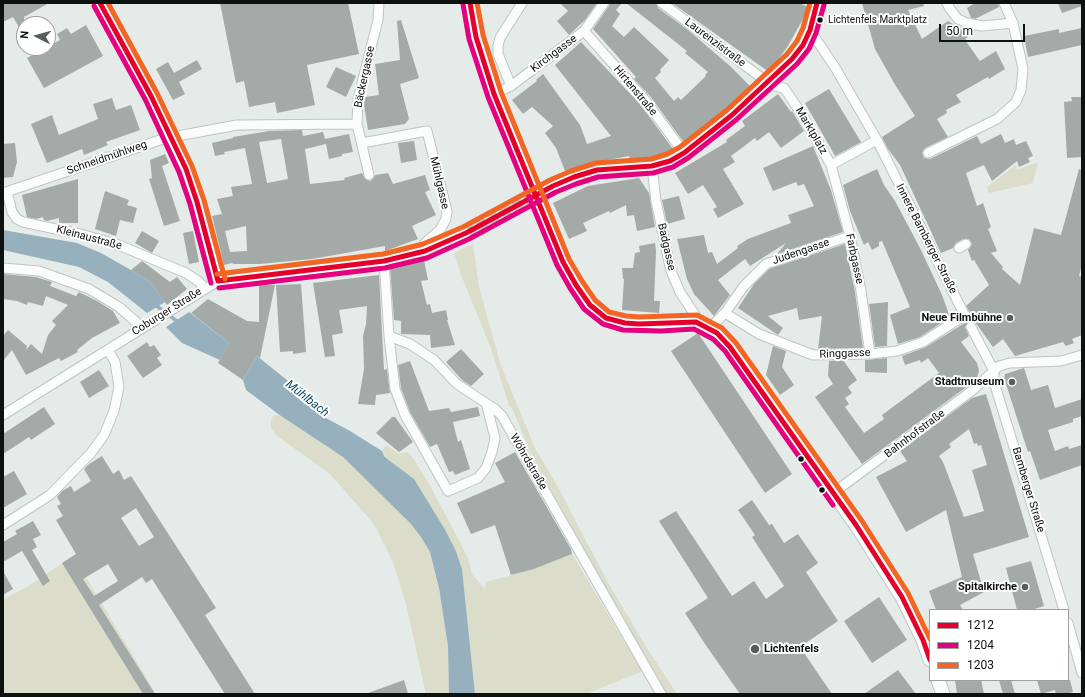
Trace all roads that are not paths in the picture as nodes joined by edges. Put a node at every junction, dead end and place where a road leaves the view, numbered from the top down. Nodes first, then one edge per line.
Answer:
1 (100, 3) edge
2 (378, 3) edge
3 (470, 3) edge
4 (522, 3) edge
5 (604, 3) edge
6 (662, 3) edge
7 (817, 3) edge
8 (947, 3) edge
9 (1004, 3) edge
10 (1012, 23) junction
11 (810, 30) junction
12 (584, 31) junction
13 (768, 83) junction
14 (511, 86) junction
15 (494, 94) junction
16 (357, 124) junction
17 (172, 138) junction
18 (877, 140) junction
19 (362, 144) junction
20 (684, 153) junction
21 (928, 153) dead end
22 (831, 165) junction
23 (652, 166) junction
24 (369, 175) dead end
25 (543, 191) tunnel mouth
26 (5, 192) edge
27 (466, 233) tunnel mouth
28 (850, 236) junction
29 (425, 251) junction
30 (384, 261) junction
31 (3, 268) edge
32 (218, 281) junction
33 (205, 288) junction
34 (725, 313) junction
35 (965, 316) joint
36 (696, 322) junction
37 (146, 326) junction
38 (971, 327) dead end
39 (710, 328) junction
40 (389, 336) junction
41 (108, 350) junction
42 (870, 354) junction
43 (1082, 355) edge
44 (994, 371) junction
45 (486, 403) junction
46 (3, 415) edge
47 (833, 493) junction
48 (3, 526) edge
49 (1064, 609) edge
50 (1069, 627) edge
51 (929, 657) edge
52 (1082, 674) edge
53 (938, 681) edge
54 (661, 694) edge
55 (943, 694) edge

1 - 17 street
2 - 16 street, Bäckergasse
3 - 15 street
4 - 14 street
5 - 12 street, Kirchgasse
6 - 13 street, Laurenzistraße
7 - 11 street
8 - 10 street
9 - 10 street
10 - 21 street
11 - 13 street
11 - 18 street
12 - 14 street, Kirchgasse
12 - 20 street, Hirtenstraße
13 - 20 street
13 - 22 street, Marktplatz
14 - 15 street, Kirchgasse
15 - 36 street
16 - 17 street, Schneidmühlweg
16 - 19 street, Bäckergasse
17 - 26 street, Schneidmühlweg
17 - 32 street
18 - 22 street, Marktplatz
18 - 35 street, Innere Bamberger Straße
19 - 24 street, Bäckergasse
19 - 29 street, Mühlgasse
20 - 23 street
22 - 28 street, Farbgasse
23 - 25 street
23 - 36 street, Badgasse
26 - 33 street, Kleinaustraße
27 - 29 street, Coburger Straße
28 - 34 street, Judengasse
28 - 42 street, Farbgasse
29 - 30 street, Coburger Straße
30 - 32 street, Coburger Straße
30 - 40 street
31 - 37 street
32 - 33 street, Coburger Straße
33 - 37 street, Coburger Straße
34 - 39 street, Judengasse
34 - 42 street, Ringgasse
35 - 42 street, Ringgasse
36 - 39 street
37 - 41 street, Coburger Straße
38 - 44 street
39 - 47 street
40 - 45 street, Wöhrdstraße
40 - 45 street
41 - 46 street, Coburger Straße
41 - 48 street
43 - 44 street, Bahnhofstraße
44 - 47 street, Bahnhofstraße
44 - 49 street, Bamberger Straße
45 - 54 street, Wöhrdstraße
47 - 51 street
50 - 52 street
53 - 55 street

